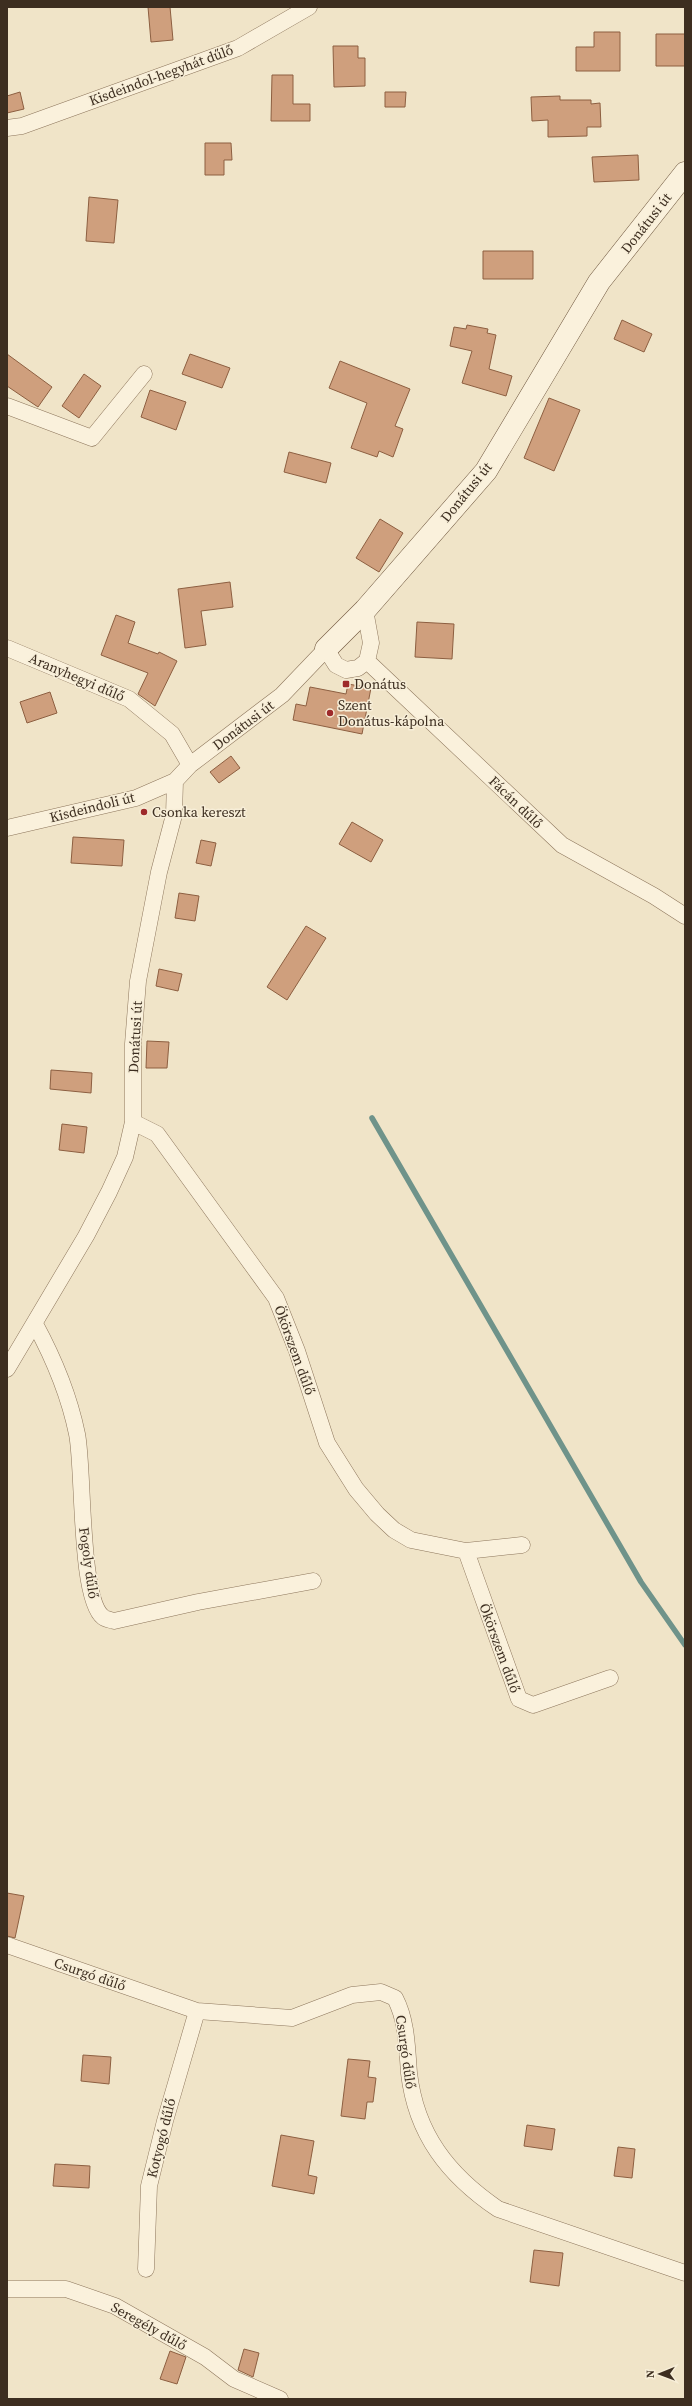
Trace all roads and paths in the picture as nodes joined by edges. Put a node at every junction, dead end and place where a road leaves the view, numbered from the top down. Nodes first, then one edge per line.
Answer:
1 (309, 7) edge
2 (7, 128) edge
3 (685, 173) edge
4 (144, 374) dead end
5 (7, 406) edge
6 (365, 610) junction
7 (7, 648) edge
8 (326, 649) junction
9 (367, 661) junction
10 (190, 765) junction
11 (175, 781) junction
12 (7, 828) edge
13 (685, 916) edge
14 (133, 1122) junction
15 (35, 1324) junction
16 (7, 1369) edge
17 (522, 1545) dead end
18 (466, 1551) junction
19 (314, 1581) dead end
20 (610, 1678) dead end
21 (7, 1945) edge
22 (197, 2011) junction
23 (146, 2269) dead end
24 (685, 2273) edge
25 (7, 2289) edge
26 (280, 2399) edge

1 - 2 street, Kisdeindol-hegyhát dűlő
3 - 6 street, Donátusi út
4 - 5 street
6 - 8 street, Donátusi út
6 - 9 street
7 - 10 street, Aranyhegyi dűlő
8 - 9 street
8 - 10 street, Donátusi út
9 - 13 street, Fácán dűlő
10 - 11 street, Donátusi út
11 - 12 street, Kisdeindoli út
11 - 14 street, Donátusi út
14 - 15 street, Donátusi út
14 - 18 street, Ökörszem dűlő
15 - 16 street, Donátusi út
15 - 19 street, Fogoly dűlő
17 - 18 street, Ökörszem dűlő
18 - 20 street, Ökörszem dűlő
21 - 22 street, Csurgó dűlő
22 - 23 street, Kotyogó dűlő
22 - 24 street, Csurgó dűlő
25 - 26 street, Seregély dűlő

